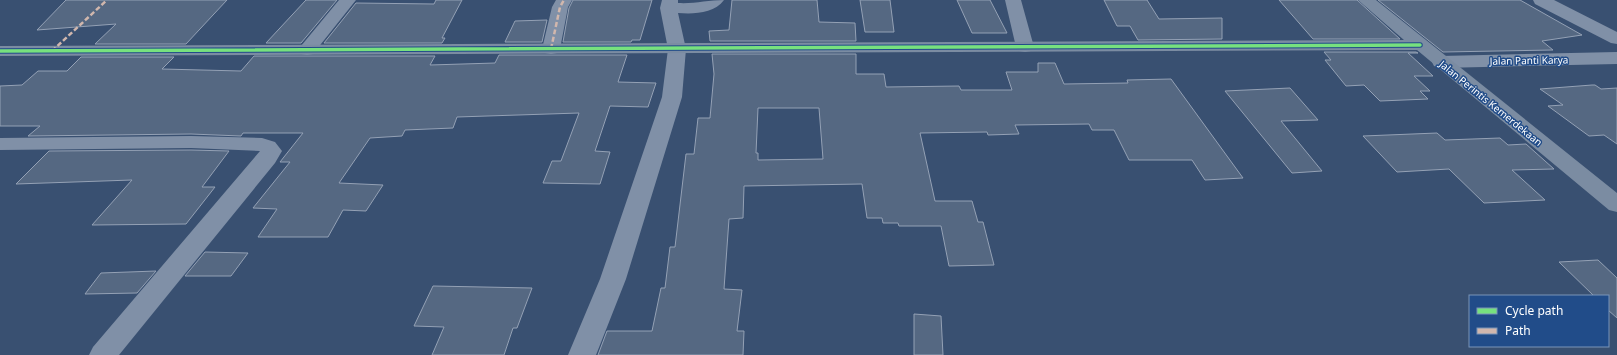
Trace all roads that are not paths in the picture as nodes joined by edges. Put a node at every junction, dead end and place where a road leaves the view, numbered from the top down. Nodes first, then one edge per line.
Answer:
1 (348, 0) edge
2 (564, 0) edge
3 (716, 0) edge
4 (1013, 0) edge
5 (1366, 0) edge
6 (1541, 0) edge
7 (669, 4) edge
8 (1617, 39) edge
9 (1420, 46) junction
10 (1025, 47) junction
11 (677, 48) junction
12 (551, 49) junction
13 (307, 50) junction
14 (0, 51) edge
15 (1617, 58) edge
16 (1441, 62) junction
17 (0, 144) edge
18 (1617, 205) edge
19 (104, 355) edge
20 (582, 355) edge

1 - 13 street
2 - 12 street
3 - 7 street
4 - 10 street
5 - 9 street, Jalan Perintis Kemerdekaan
6 - 8 street
7 - 11 street
9 - 10 street
9 - 16 street, Jalan Perintis Kemerdekaan
10 - 11 street
11 - 12 street
11 - 20 street
12 - 13 street
13 - 14 street
15 - 16 street, Jalan Panti Karya
16 - 18 street, Jalan Perintis Kemerdekaan
17 - 19 street

